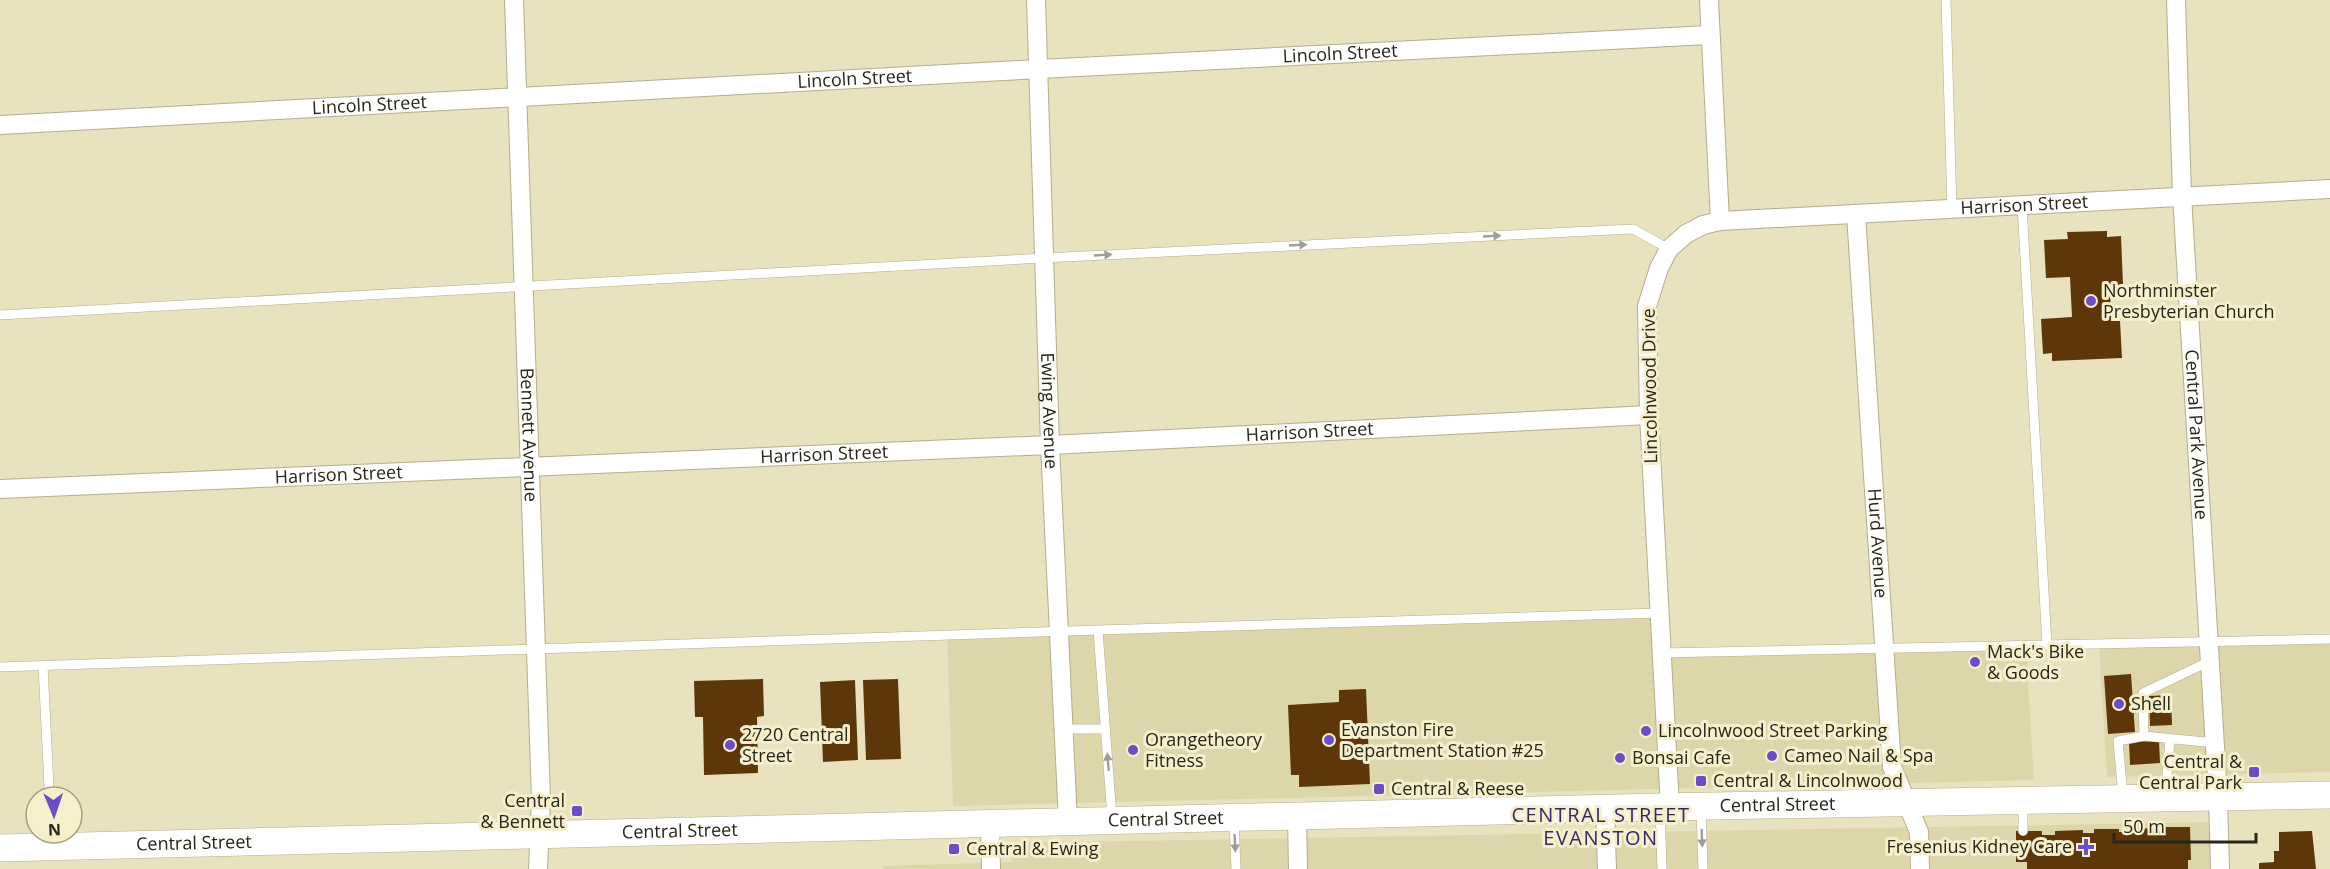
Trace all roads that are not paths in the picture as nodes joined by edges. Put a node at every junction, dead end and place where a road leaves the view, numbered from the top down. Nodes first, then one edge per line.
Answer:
1 (514, 0) edge
2 (1036, 0) edge
3 (1709, 0) edge
4 (1946, 0) edge
5 (2176, 0) edge
6 (1709, 35) junction
7 (1039, 69) junction
8 (517, 97) junction
9 (0, 125) edge
10 (2330, 189) edge
11 (2182, 196) junction
12 (2022, 205) junction
13 (1952, 209) junction
14 (1856, 214) junction
15 (1720, 221) junction
16 (1669, 249) junction
17 (1044, 258) junction
18 (524, 287) junction
19 (0, 315) edge
20 (1649, 415) junction
21 (1050, 445) junction
22 (530, 466) junction
23 (0, 489) edge
24 (1660, 614) junction
25 (1098, 630) junction
26 (1059, 631) junction
27 (2330, 639) edge
28 (2209, 642) junction
29 (2047, 645) junction
30 (1883, 648) junction
31 (536, 649) junction
32 (1662, 653) junction
33 (2210, 661) junction
34 (43, 666) junction
35 (0, 667) edge
36 (1064, 729) junction
37 (1104, 729) junction
38 (2145, 736) junction
39 (2170, 739) junction
40 (2215, 743) junction
41 (49, 785) edge
42 (2330, 795) edge
43 (2218, 797) junction
44 (2165, 798) junction
45 (2123, 799) junction
46 (2023, 801) junction
47 (1908, 803) junction
48 (1665, 807) junction
49 (1701, 807) junction
50 (1605, 808) junction
51 (1297, 816) junction
52 (1234, 818) junction
53 (1112, 821) junction
54 (1068, 822) junction
55 (990, 824) junction
56 (2023, 831) dead end
57 (539, 835) junction
58 (0, 848) edge
59 (538, 869) edge
60 (991, 869) edge
61 (1236, 869) edge
62 (1298, 869) edge
63 (1607, 869) edge
64 (1662, 869) edge
65 (1702, 869) edge
66 (1920, 869) edge
67 (2220, 869) edge

1 - 8 street, Bennett Avenue
2 - 7 street, Ewing Avenue
3 - 6 street
4 - 13 lane
5 - 11 street, Central Park Avenue
6 - 7 street, Lincoln Street
6 - 15 street
7 - 8 street, Lincoln Street
7 - 17 street, Ewing Avenue
8 - 9 street, Lincoln Street
8 - 18 street, Bennett Avenue
10 - 11 street, Harrison Street
11 - 12 street, Harrison Street
11 - 28 street, Central Park Avenue
12 - 13 street, Harrison Street
12 - 29 lane
13 - 14 street, Harrison Street
14 - 15 street, Harrison Street
14 - 30 street, Hurd Avenue
15 - 16 street, Lincolnwood Drive
17 -> 16 lane
16 - 20 street, Lincolnwood Drive
17 - 18 lane
17 - 21 street, Ewing Avenue
18 - 19 lane
18 - 22 street, Bennett Avenue
20 - 21 street, Harrison Street
20 - 24 street, Lincolnwood Drive
21 - 22 street, Harrison Street
21 - 26 street, Ewing Avenue
22 - 23 street, Harrison Street
22 - 31 street, Bennett Avenue
24 - 25 lane
24 - 32 street, Lincolnwood Drive
25 - 26 lane
25 - 37 lane
26 - 31 lane
26 - 36 street, Ewing Avenue
27 - 28 lane
28 - 29 lane
28 - 33 street, Central Park Avenue
29 - 30 lane
30 - 32 lane
30 - 47 street, Hurd Avenue
31 - 34 lane
31 - 57 street, Bennett Avenue
32 - 48 street, Lincolnwood Drive
33 - 38 lane
33 - 40 street, Central Park Avenue
34 - 35 lane
34 - 41 lane
36 - 37 lane
36 - 54 street, Ewing Avenue
53 -> 37 lane
38 - 39 lane
38 - 45 lane
39 - 40 lane
39 - 44 lane
40 - 43 street, Central Park Avenue
42 - 43 main road, Central Street
43 - 44 main road, Central Street
43 - 67 street, Central Park Avenue
44 - 45 main road, Central Street
45 - 46 main road, Central Street
46 - 47 main road, Central Street
46 - 56 lane
47 - 49 main road, Central Street
47 - 66 street, Hurd Avenue
48 - 49 main road, Central Street
48 - 50 main road, Central Street
48 - 64 lane
49 -> 65 lane
50 - 51 main road, Central Street
50 - 63 street
51 - 52 main road, Central Street
51 - 62 street
52 - 53 main road, Central Street
52 -> 61 lane
53 - 54 main road, Central Street
54 - 55 main road, Central Street
55 - 57 main road, Central Street
55 - 60 street
57 - 58 main road, Central Street
57 - 59 street, Bennett Avenue

